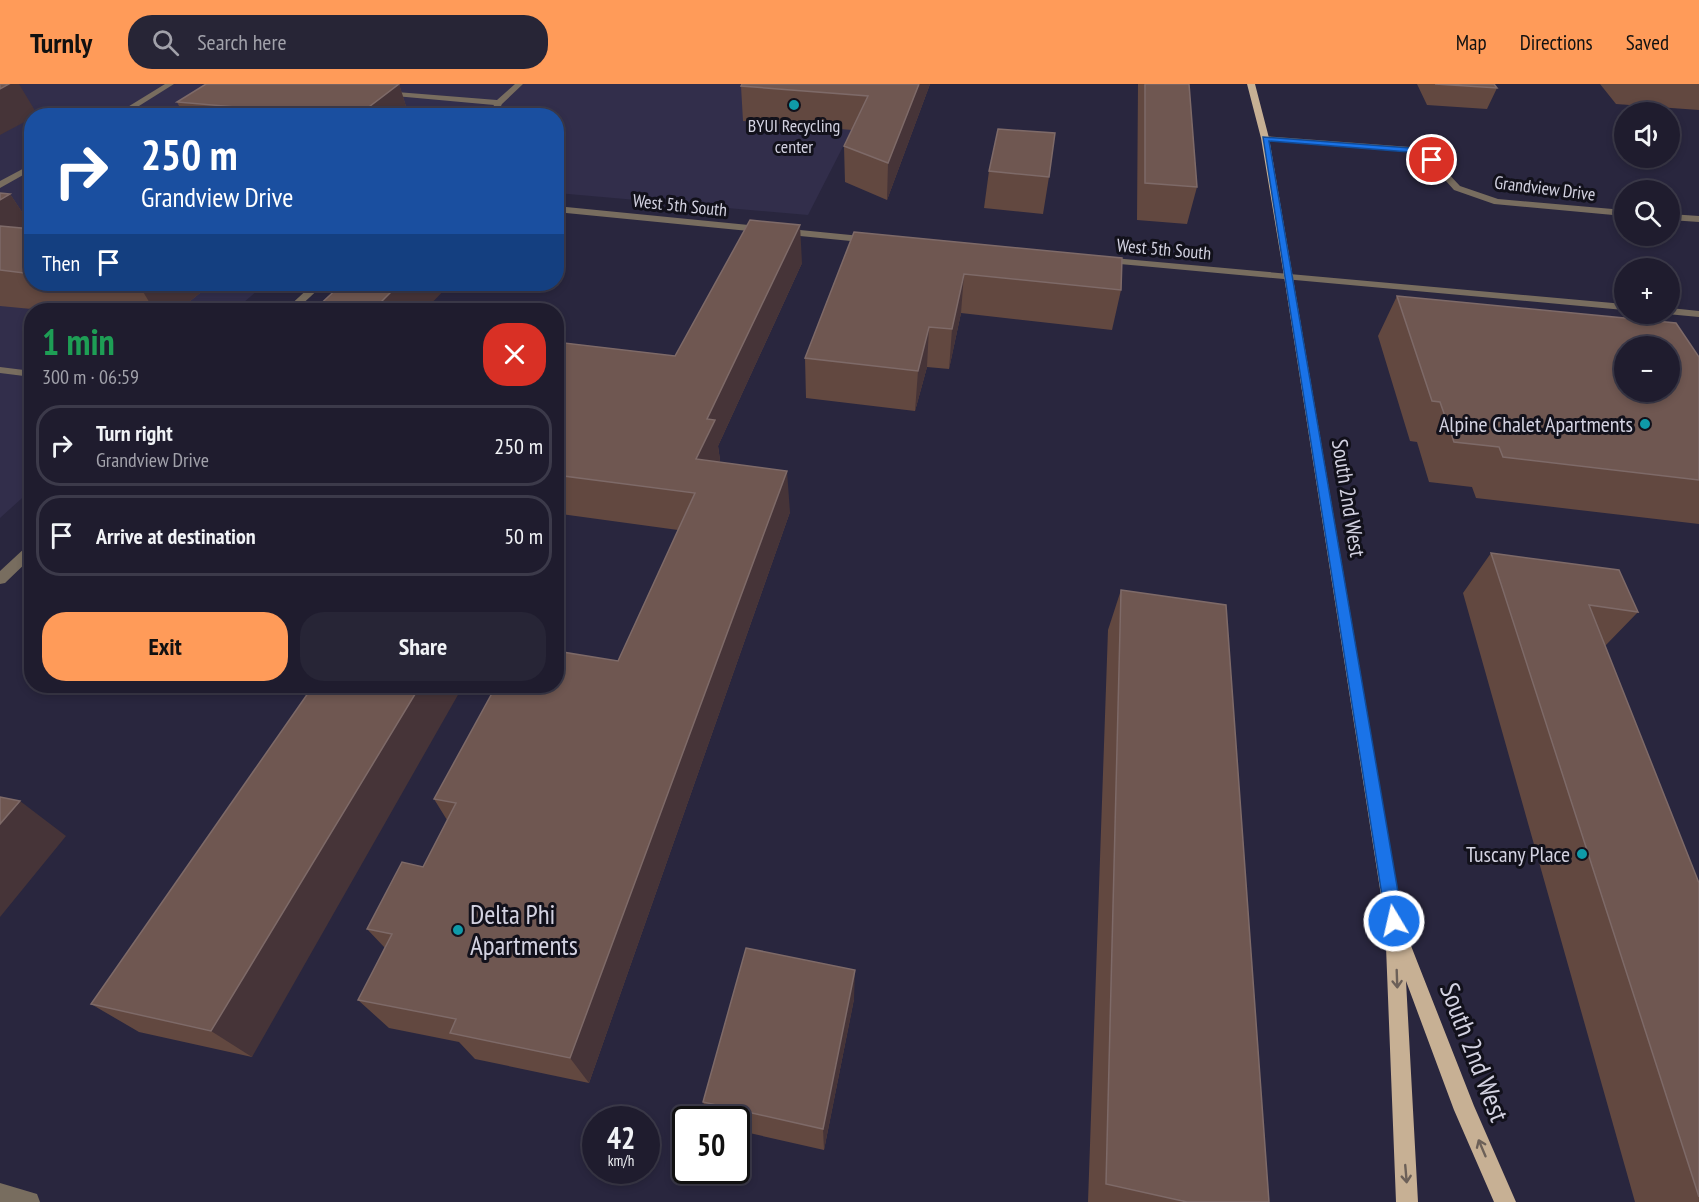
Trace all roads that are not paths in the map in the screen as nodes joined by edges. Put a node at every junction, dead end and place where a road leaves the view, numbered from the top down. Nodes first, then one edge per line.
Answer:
1 (170, 84) edge
2 (519, 84) edge
3 (1251, 84) edge
4 (376, 92) edge
5 (500, 103) junction
6 (130, 108) edge
7 (497, 108) edge
8 (1265, 138) junction
9 (24, 171) edge
10 (0, 185) edge
11 (564, 210) edge
12 (1614, 212) edge
13 (1680, 218) edge
14 (1699, 219) edge
15 (880, 241) edge
16 (1086, 259) edge
17 (1289, 276) junction
18 (311, 291) edge
19 (298, 303) edge
20 (1614, 306) edge
21 (1680, 312) edge
22 (1699, 314) edge
23 (0, 370) edge
24 (24, 373) edge
25 (24, 556) edge
26 (0, 579) edge
27 (1394, 921) junction
28 (0, 1194) edge
29 (29, 1202) edge
30 (1407, 1202) edge
31 (1505, 1202) edge

1 - 6 street
2 - 5 street
3 - 8 main road, South 2nd West
4 - 5 street
5 - 7 street
8 - 12 street, Grandview Drive
8 - 17 main road, South 2nd West
9 - 10 street
11 - 15 street, West 5th South
13 - 14 street
16 - 17 street, West 5th South
17 - 20 street, West 5th South
17 - 27 main road, South 2nd West
18 - 19 street
21 - 22 street
23 - 24 street
25 - 26 street
27 -> 30 main road, South 2nd West
31 -> 27 main road, South 2nd West
28 - 29 street

